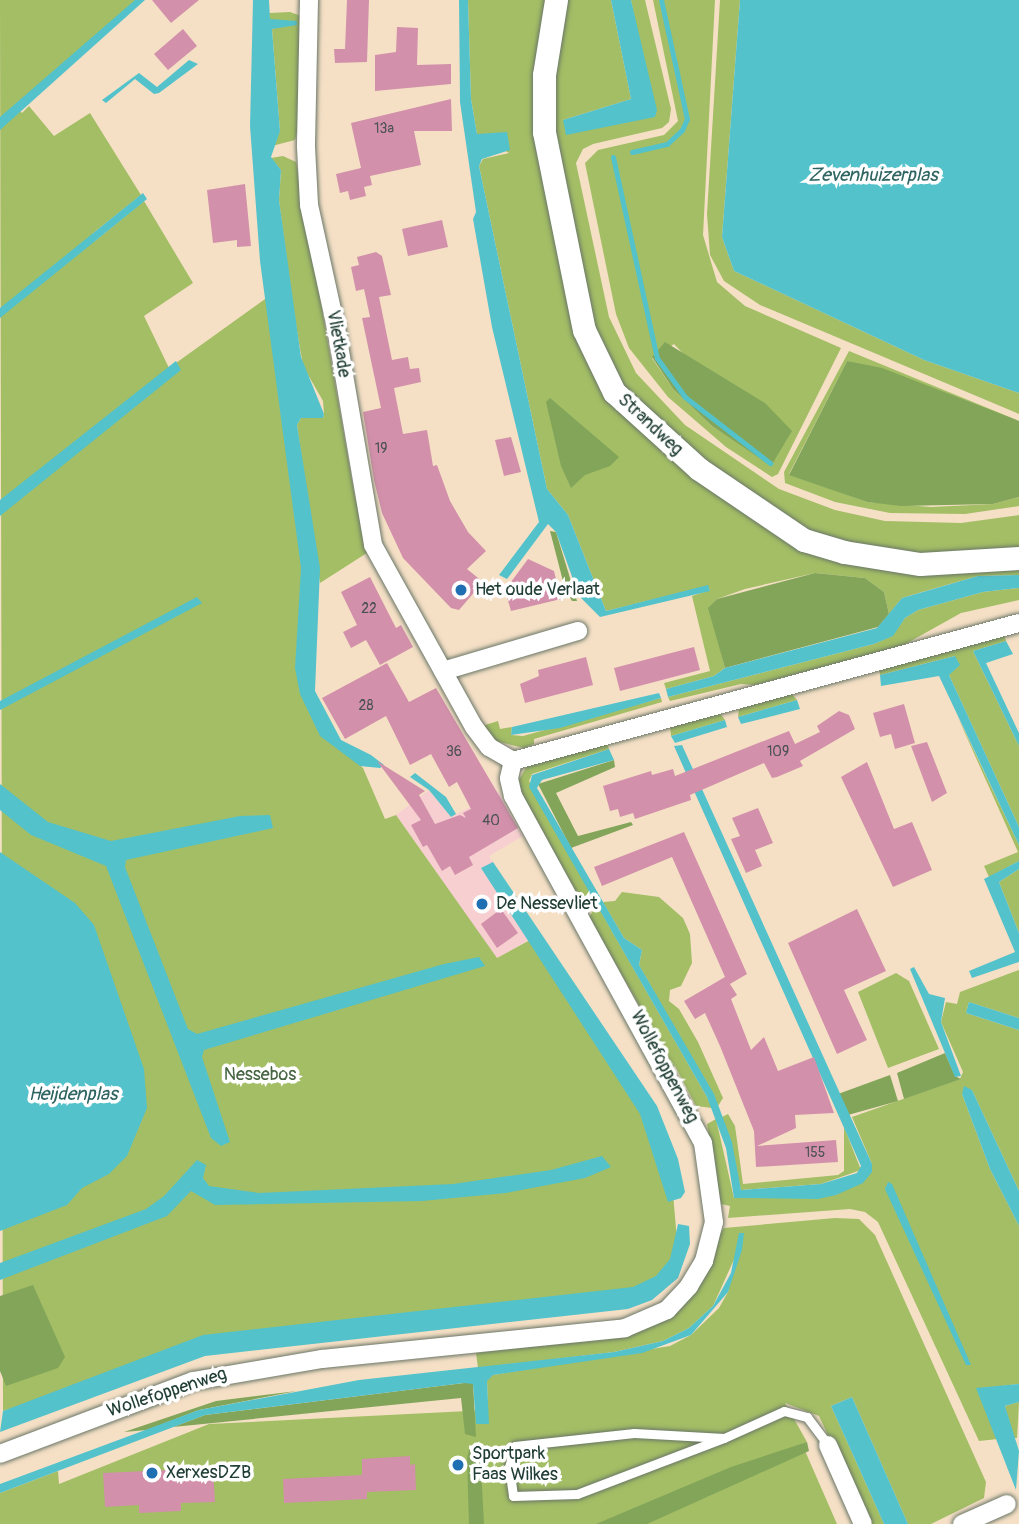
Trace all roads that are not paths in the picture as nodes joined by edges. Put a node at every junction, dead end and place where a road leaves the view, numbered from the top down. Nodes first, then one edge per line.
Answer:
1 (309, 0) edge
2 (556, 0) edge
3 (1019, 558) edge
4 (1019, 622) edge
5 (578, 631) dead end
6 (443, 671) junction
7 (513, 761) junction
8 (724, 1438) junction
9 (828, 1445) joint
10 (0, 1454) edge
11 (1007, 1504) dead end
12 (863, 1524) edge
13 (962, 1524) edge

1 - 6 street, Vlietkade
2 - 3 street, Strandweg
4 - 7 street
5 - 6 street
6 - 7 street, Vlietkade
7 - 10 street, Wollefoppenweg
8 - 8 lane
8 - 9 lane
9 - 12 street
11 - 13 street

